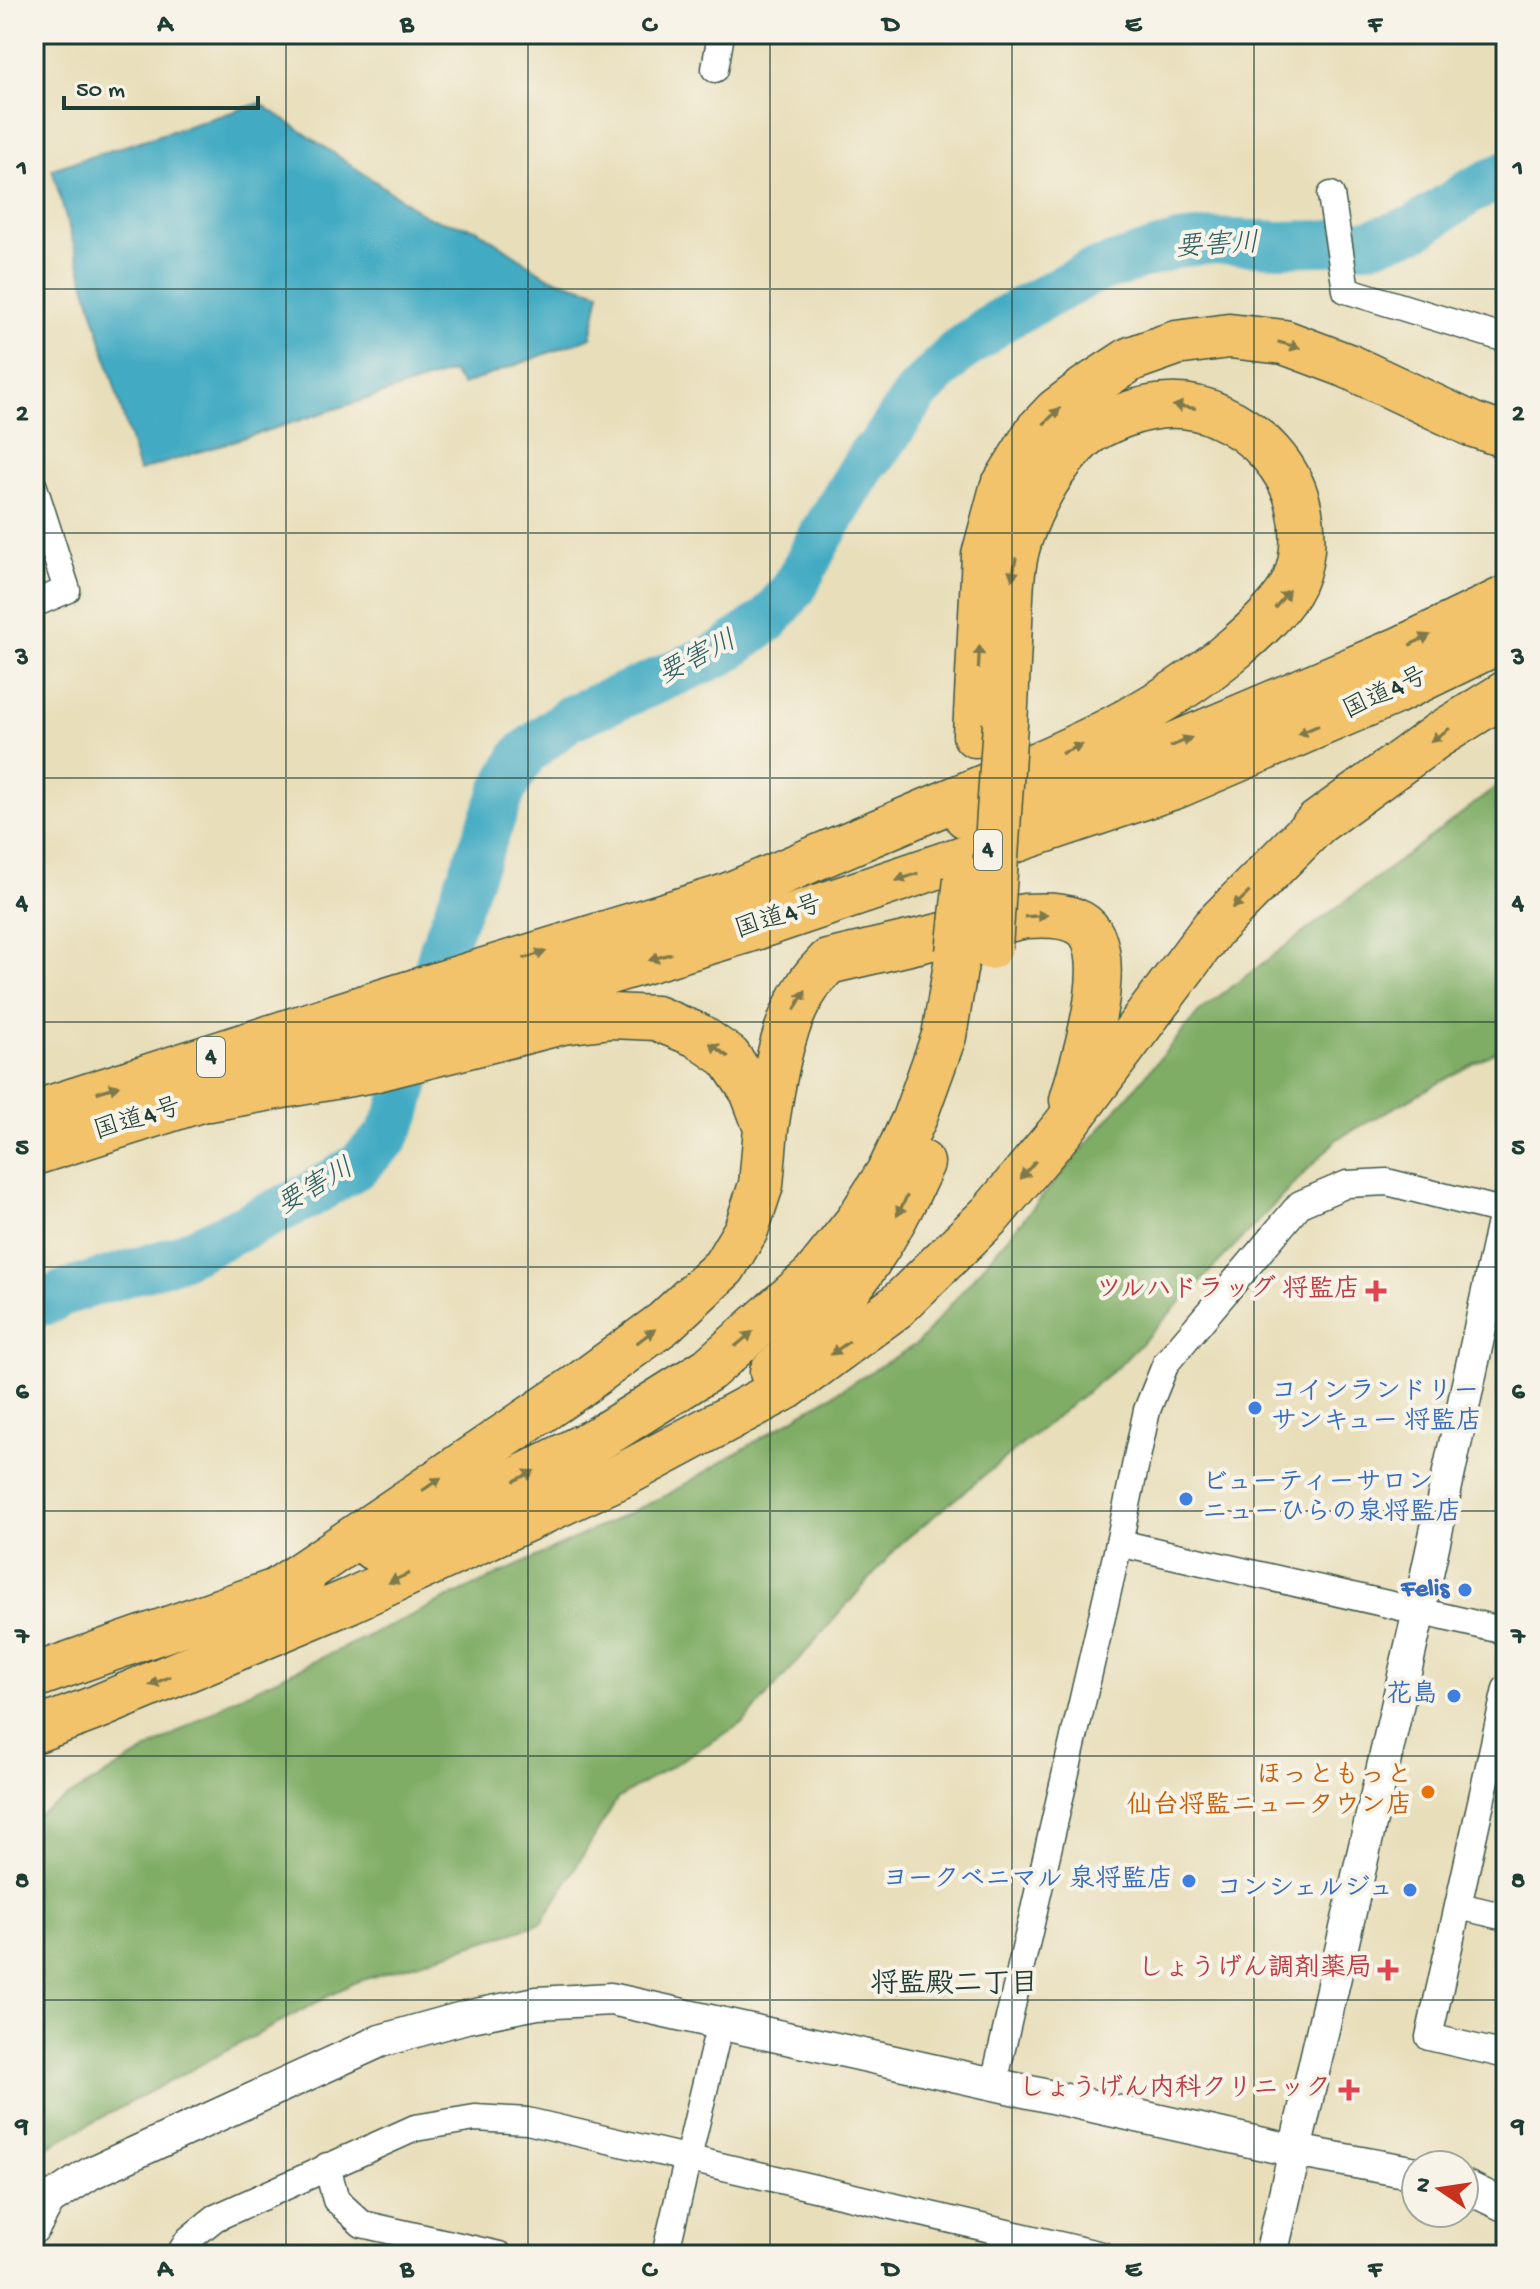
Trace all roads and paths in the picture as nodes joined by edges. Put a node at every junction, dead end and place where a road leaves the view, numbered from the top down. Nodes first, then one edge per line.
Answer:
1 (721, 34) edge
2 (715, 69) dead end
3 (1333, 206) dead end
4 (1506, 339) edge
5 (1506, 436) edge
6 (34, 487) edge
7 (1506, 598) edge
8 (34, 604) edge
9 (1506, 638) edge
10 (1506, 693) edge
11 (990, 729) junction
12 (717, 900) junction
13 (974, 950) junction
14 (453, 1016) junction
15 (34, 1113) edge
16 (1064, 1127) junction
17 (766, 1128) junction
18 (34, 1153) edge
19 (1506, 1210) edge
20 (623, 1475) junction
21 (1119, 1543) junction
22 (276, 1591) junction
23 (1419, 1611) junction
24 (1506, 1631) edge
25 (34, 1676) edge
26 (1506, 1689) edge
27 (34, 1731) edge
28 (1497, 1774) edge
29 (1459, 1906) junction
30 (1506, 1917) edge
31 (720, 2023) junction
32 (1506, 2055) edge
33 (994, 2083) junction
34 (1295, 2151) junction
35 (688, 2159) junction
36 (327, 2166) junction
37 (1400, 2170) edge
38 (1480, 2194) edge
39 (1506, 2206) edge
40 (34, 2227) edge
41 (179, 2255) edge
42 (499, 2255) edge
43 (665, 2255) edge
44 (1102, 2255) edge
45 (1271, 2255) edge

1 - 2 street
3 - 4 street
11 -> 5 highway
6 - 8 street
12 -> 7 highway, 国道4号 / 4
9 -> 14 highway, 国道4号 / 4
10 -> 16 highway
12 -> 11 highway
11 - 13 highway, bridge
14 -> 12 highway, 国道4号 / 4
13 -> 20 highway
22 -> 13 highway
15 -> 14 highway, 国道4号 / 4
17 -> 14 highway
14 - 18 highway, 国道4号 / 4
17 -> 16 highway
16 -> 20 highway
22 -> 17 highway
19 - 21 street
19 - 23 street
20 -> 27 highway
21 - 23 street
21 - 33 street
22 - 25 highway
23 - 24 street
23 - 34 street
26 - 28 street
28 - 29 street
29 - 30 street
29 - 32 street
31 - 33 street
31 - 35 street
31 - 40 street
33 - 34 street
34 - 37 street
34 - 45 street
35 - 36 street
35 - 43 street
35 - 44 street
36 - 41 street
36 - 42 street
38 - 39 street

